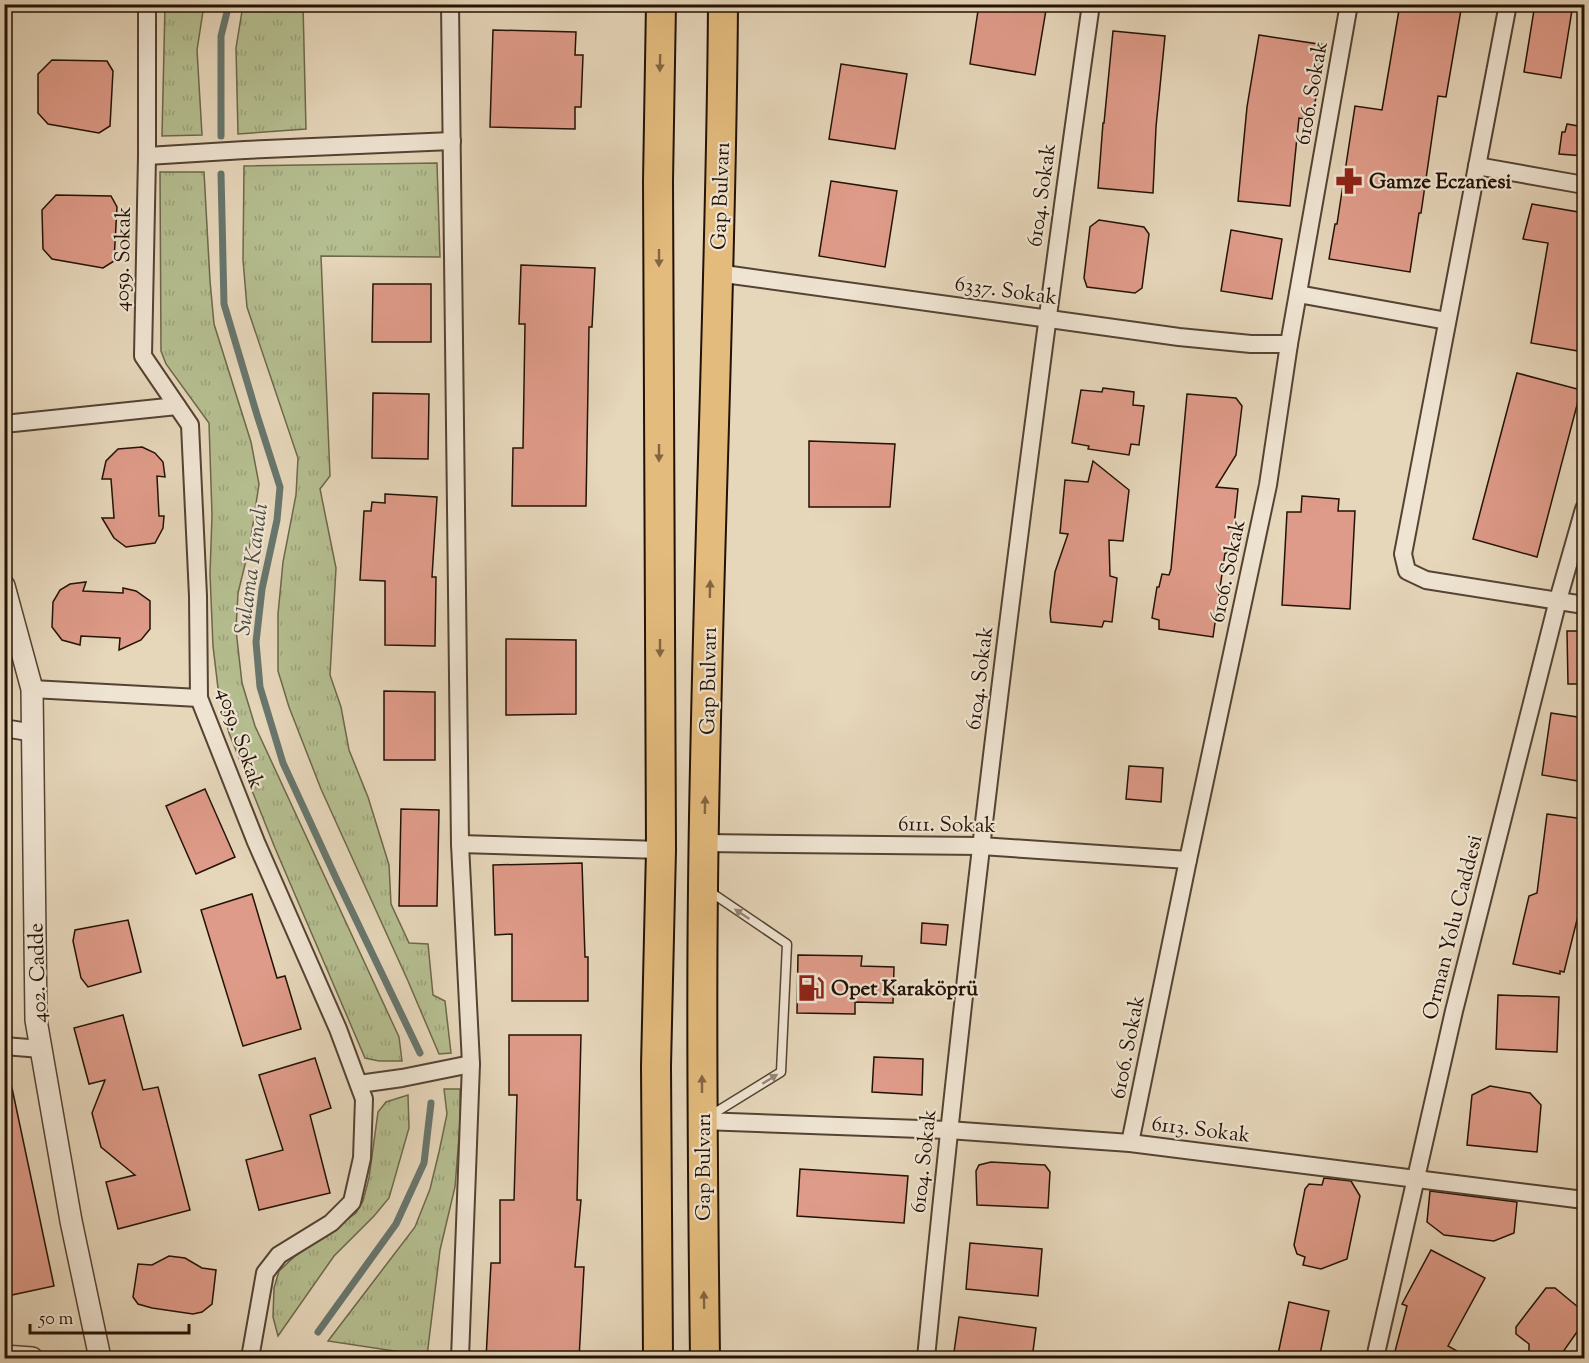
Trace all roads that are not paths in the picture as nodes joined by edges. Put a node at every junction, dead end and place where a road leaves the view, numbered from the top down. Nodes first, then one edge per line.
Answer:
1 (147, 4) edge
2 (450, 4) edge
3 (662, 4) edge
4 (723, 4) edge
5 (1091, 4) edge
6 (1349, 4) edge
7 (1508, 4) edge
8 (452, 141) junction
9 (147, 156) junction
10 (1477, 166) junction
11 (1584, 186) edge
12 (717, 273) junction
13 (1298, 294) junction
14 (1046, 318) junction
15 (1447, 321) junction
16 (1289, 344) junction
17 (177, 406) junction
18 (4, 424) edge
19 (1584, 509) edge
20 (4, 586) edge
21 (1558, 600) junction
22 (1584, 604) edge
23 (32, 689) junction
24 (199, 698) junction
25 (4, 728) edge
26 (34, 732) junction
27 (704, 843) junction
28 (460, 844) junction
29 (981, 846) junction
30 (661, 850) junction
31 (1188, 861) junction
32 (703, 887) junction
33 (4, 1046) edge
34 (41, 1049) junction
35 (471, 1064) junction
36 (359, 1084) junction
37 (702, 1121) junction
38 (948, 1130) junction
39 (1130, 1143) junction
40 (1416, 1178) junction
41 (1584, 1200) edge
42 (4, 1356) edge
43 (32, 1359) edge
44 (100, 1359) edge
45 (250, 1359) edge
46 (460, 1359) edge
47 (658, 1359) edge
48 (705, 1359) edge
49 (926, 1359) edge
50 (1375, 1359) edge

1 - 9 street, 4059. Sokak
2 - 8 street
3 -> 30 highway
4 - 12 highway, Gap Bulvarı
5 - 14 street, 6104. Sokak
6 - 13 street, 6106. Sokak
7 - 10 street
8 - 9 street
8 - 28 street
9 - 17 street, 4059. Sokak
10 - 11 street
10 - 15 street
12 - 14 street, 6337. Sokak
27 -> 12 highway, Gap Bulvarı
13 - 15 street
13 - 16 street, 6106. Sokak
14 - 16 street, 6337. Sokak
14 - 29 street, 6104. Sokak
15 - 21 street
16 - 31 street, 6106. Sokak
17 - 18 street
17 - 24 street, 4059. Sokak
19 - 21 street, Orman Yolu Caddesi
20 - 23 street, 402. Cadde
21 - 22 street
21 - 40 street, Orman Yolu Caddesi
23 - 24 street
23 - 26 street, 402. Cadde
24 - 36 street, 4059. Sokak
25 - 26 street
26 - 34 street, 402. Cadde
27 - 29 street, 6111. Sokak
27 - 32 highway, Gap Bulvarı
28 - 30 street
28 - 35 street
29 - 31 street, 6111. Sokak
29 - 38 street, 6104. Sokak
30 - 47 highway
31 - 39 street, 6106. Sokak
37 -> 32 highway, Gap Bulvarı
37 -> 32 lane
33 - 34 street
34 - 44 street, 402. Cadde
35 - 36 street
35 - 46 street
36 - 45 street, 4059. Sokak
37 - 38 street, 6113. Sokak
48 -> 37 highway, Gap Bulvarı
38 - 39 street, 6113. Sokak
38 - 49 street, 6104. Sokak
39 - 40 street, 6113. Sokak
40 - 41 street, 6113. Sokak
40 - 50 street, Orman Yolu Caddesi
42 - 43 street

